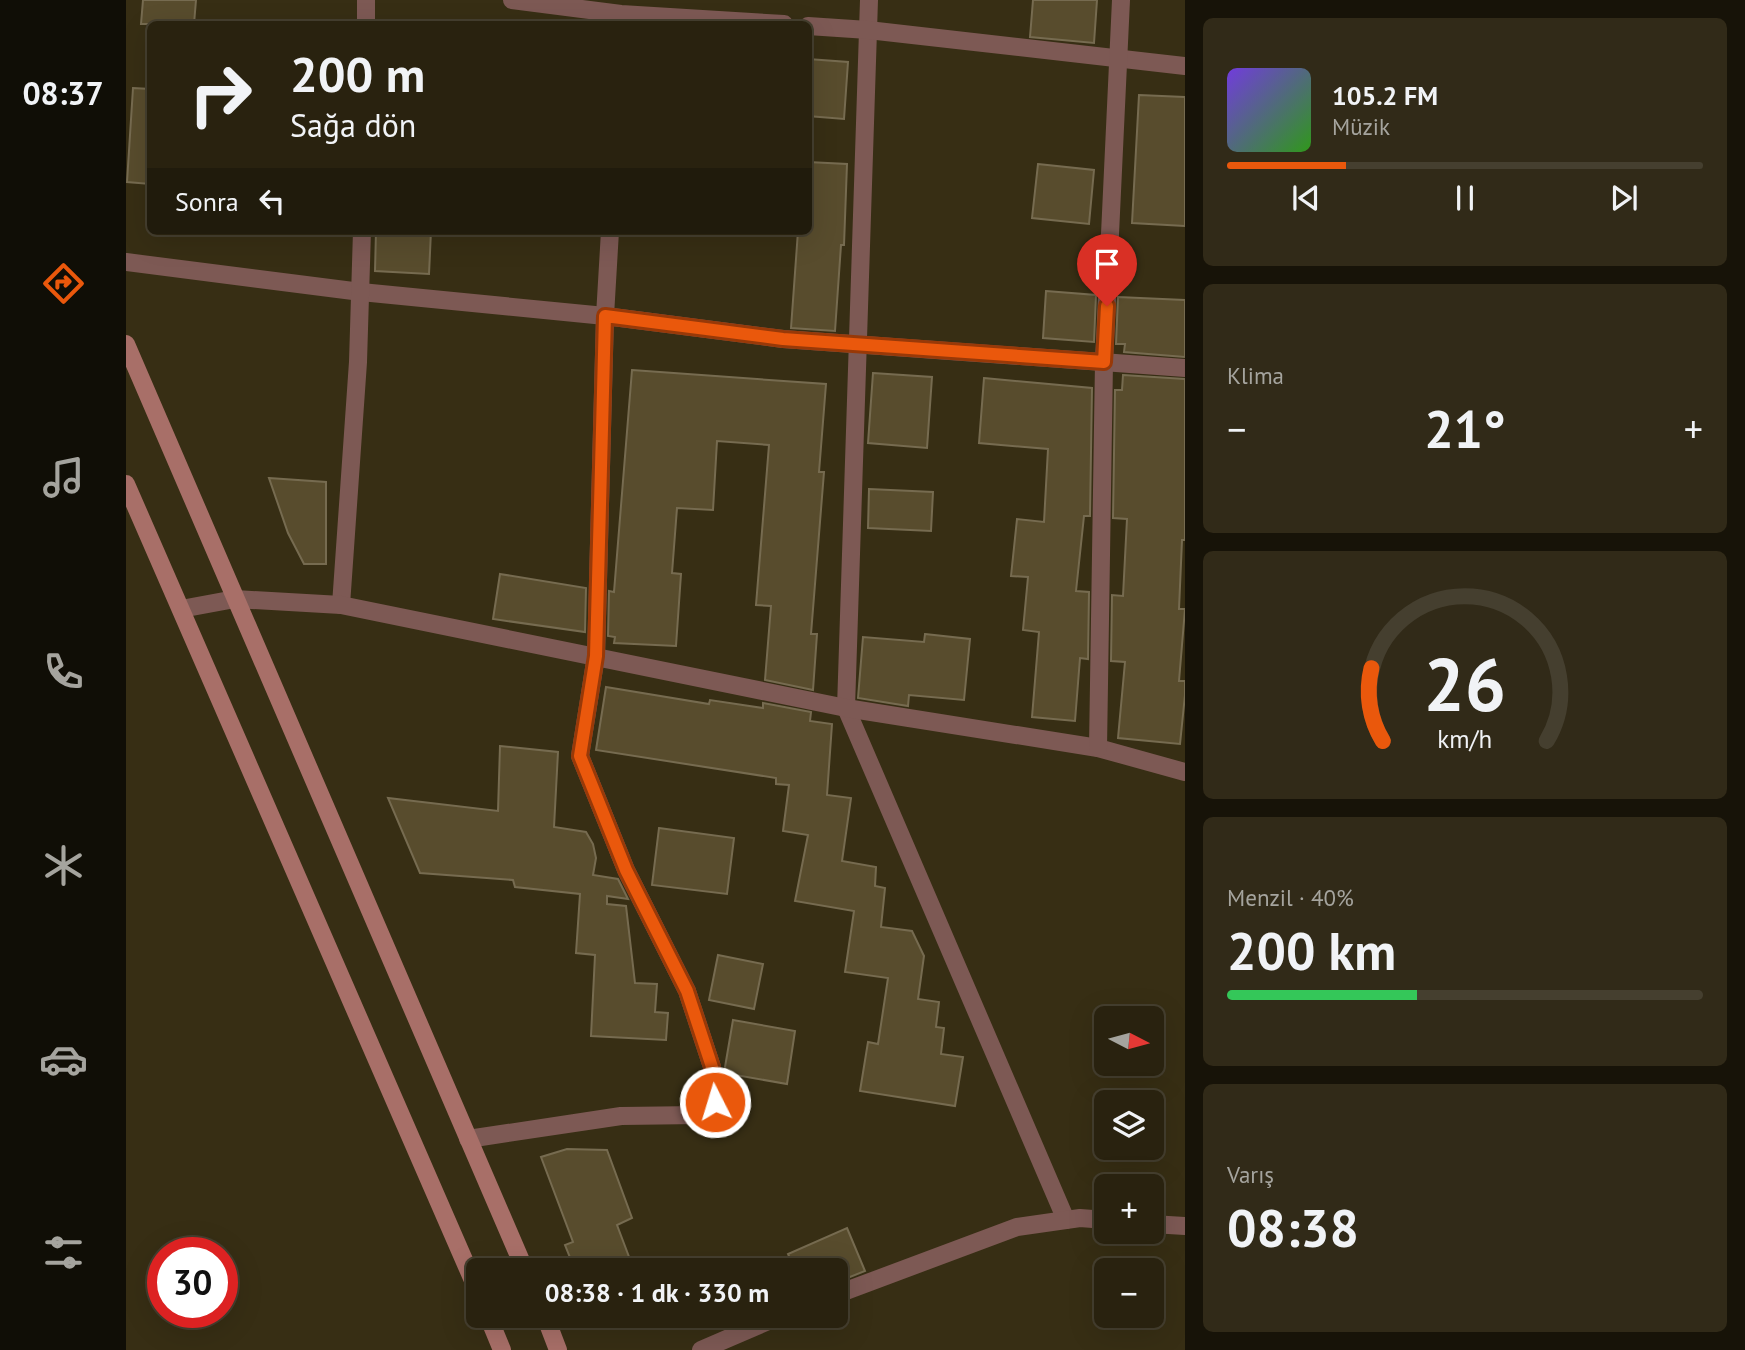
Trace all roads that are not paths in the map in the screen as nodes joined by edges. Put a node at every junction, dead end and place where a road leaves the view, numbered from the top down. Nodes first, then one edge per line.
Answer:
1 (366, 0) edge
2 (512, 0) edge
3 (869, 0) edge
4 (1121, 0) edge
5 (621, 13) edge
6 (366, 21) edge
7 (740, 21) edge
8 (812, 26) edge
9 (868, 30) junction
10 (1119, 57) junction
11 (1185, 66) edge
12 (362, 235) edge
13 (610, 235) edge
14 (126, 261) edge
15 (361, 292) junction
16 (605, 316) junction
17 (126, 344) edge
18 (858, 344) junction
19 (1104, 362) junction
20 (1185, 368) edge
21 (126, 484) edge
22 (235, 598) junction
23 (341, 605) junction
24 (181, 609) junction
25 (596, 656) junction
26 (846, 708) junction
27 (1098, 748) junction
28 (1185, 772) edge
29 (468, 1139) junction
30 (1094, 1219) edge
31 (1066, 1220) junction
32 (1164, 1225) edge
33 (1185, 1226) edge
34 (520, 1258) edge
35 (466, 1264) edge
36 (848, 1290) edge
37 (493, 1328) edge
38 (550, 1328) edge
39 (752, 1328) edge
40 (502, 1350) edge
41 (558, 1350) edge
42 (701, 1350) edge

1 - 6 street
2 - 5 street
3 - 9 street
4 - 10 street
5 - 7 street
8 - 9 street
9 - 10 street
9 - 18 street
10 - 11 street
10 - 19 street
12 - 15 street
13 - 16 street
14 - 15 street
15 - 16 street
15 - 23 street
16 - 18 street
16 - 25 street
17 - 22 street
18 - 19 street
18 - 26 street
19 - 20 street
19 - 27 street
21 - 24 street
22 - 23 street
22 - 24 street
22 - 29 street
23 - 25 street
24 - 35 street
25 - 26 street
25 - 29 street
26 - 27 street
26 - 31 street
27 - 28 street
29 - 34 street
30 - 31 street
31 - 36 street
32 - 33 street
37 - 40 street
38 - 41 street
39 - 42 street

